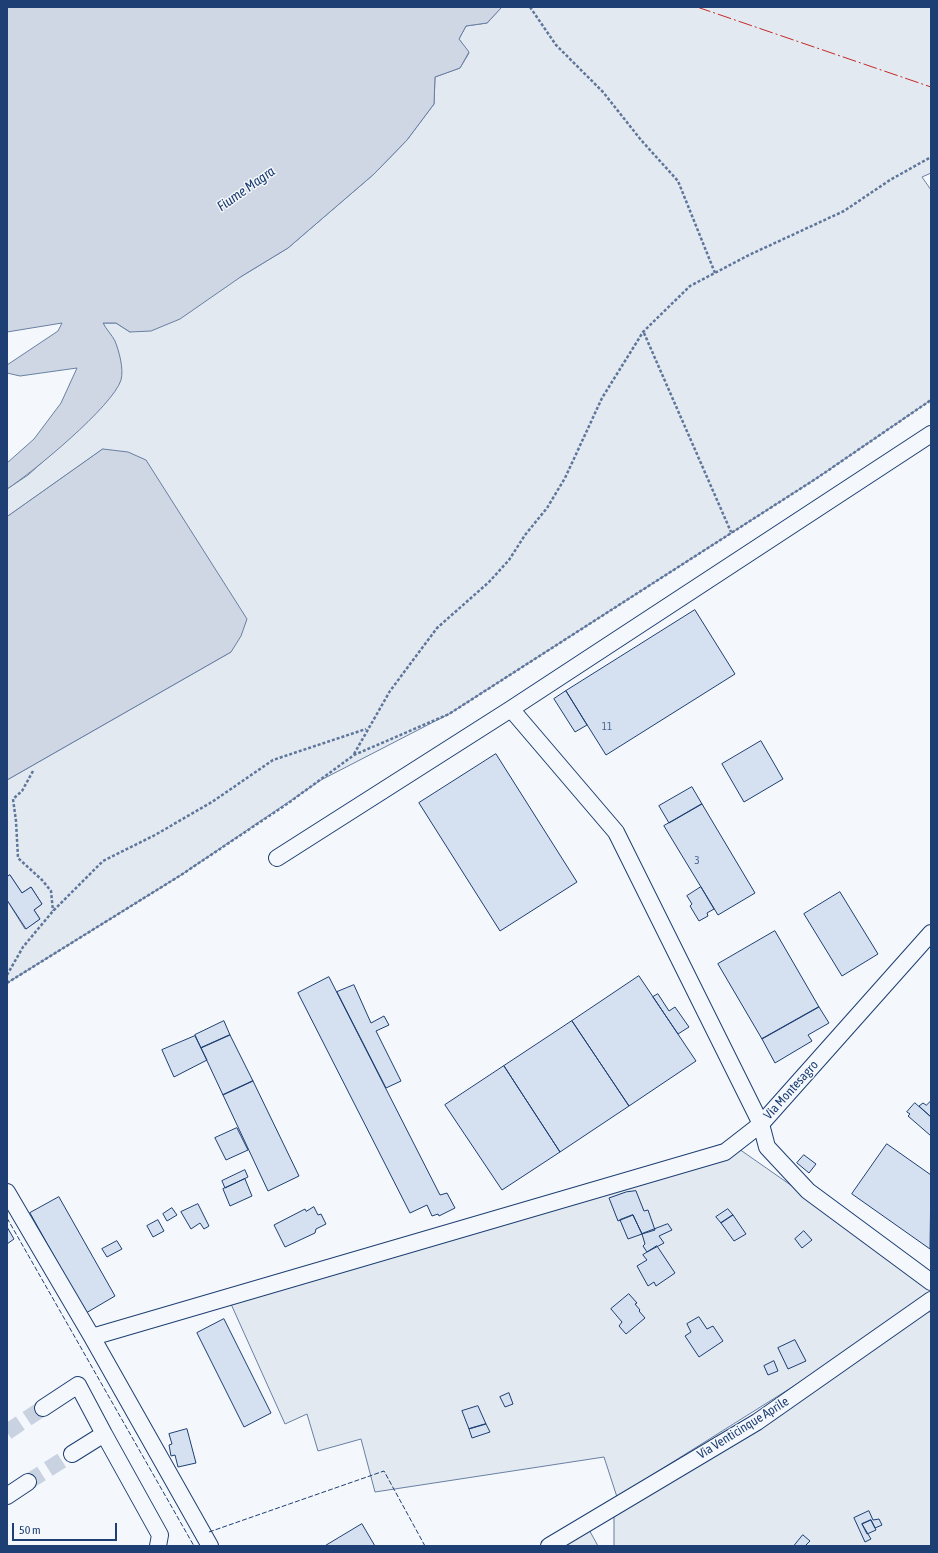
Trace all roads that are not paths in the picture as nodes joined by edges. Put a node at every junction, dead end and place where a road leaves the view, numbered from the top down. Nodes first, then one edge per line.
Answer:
1 (931, 434) edge
2 (510, 709) junction
3 (277, 858) dead end
4 (931, 933) edge
5 (761, 1124) junction
6 (7, 1192) edge
7 (931, 1282) edge
8 (931, 1300) edge
9 (92, 1337) junction
10 (43, 1408) tunnel mouth
11 (104, 1434) junction
12 (72, 1454) tunnel mouth
13 (28, 1482) tunnel mouth
14 (7, 1496) edge
15 (158, 1546) edge
16 (210, 1546) edge
17 (549, 1546) edge

1 - 2 street
2 - 3 street
2 - 5 street
4 - 5 street, Via Montesagro
5 - 7 street, Via Montesagro
5 - 9 street
6 - 9 street
8 - 17 street, Via Venticinque Aprile
9 - 16 street
10 - 11 street
11 - 12 street
11 - 15 street
13 - 14 street

